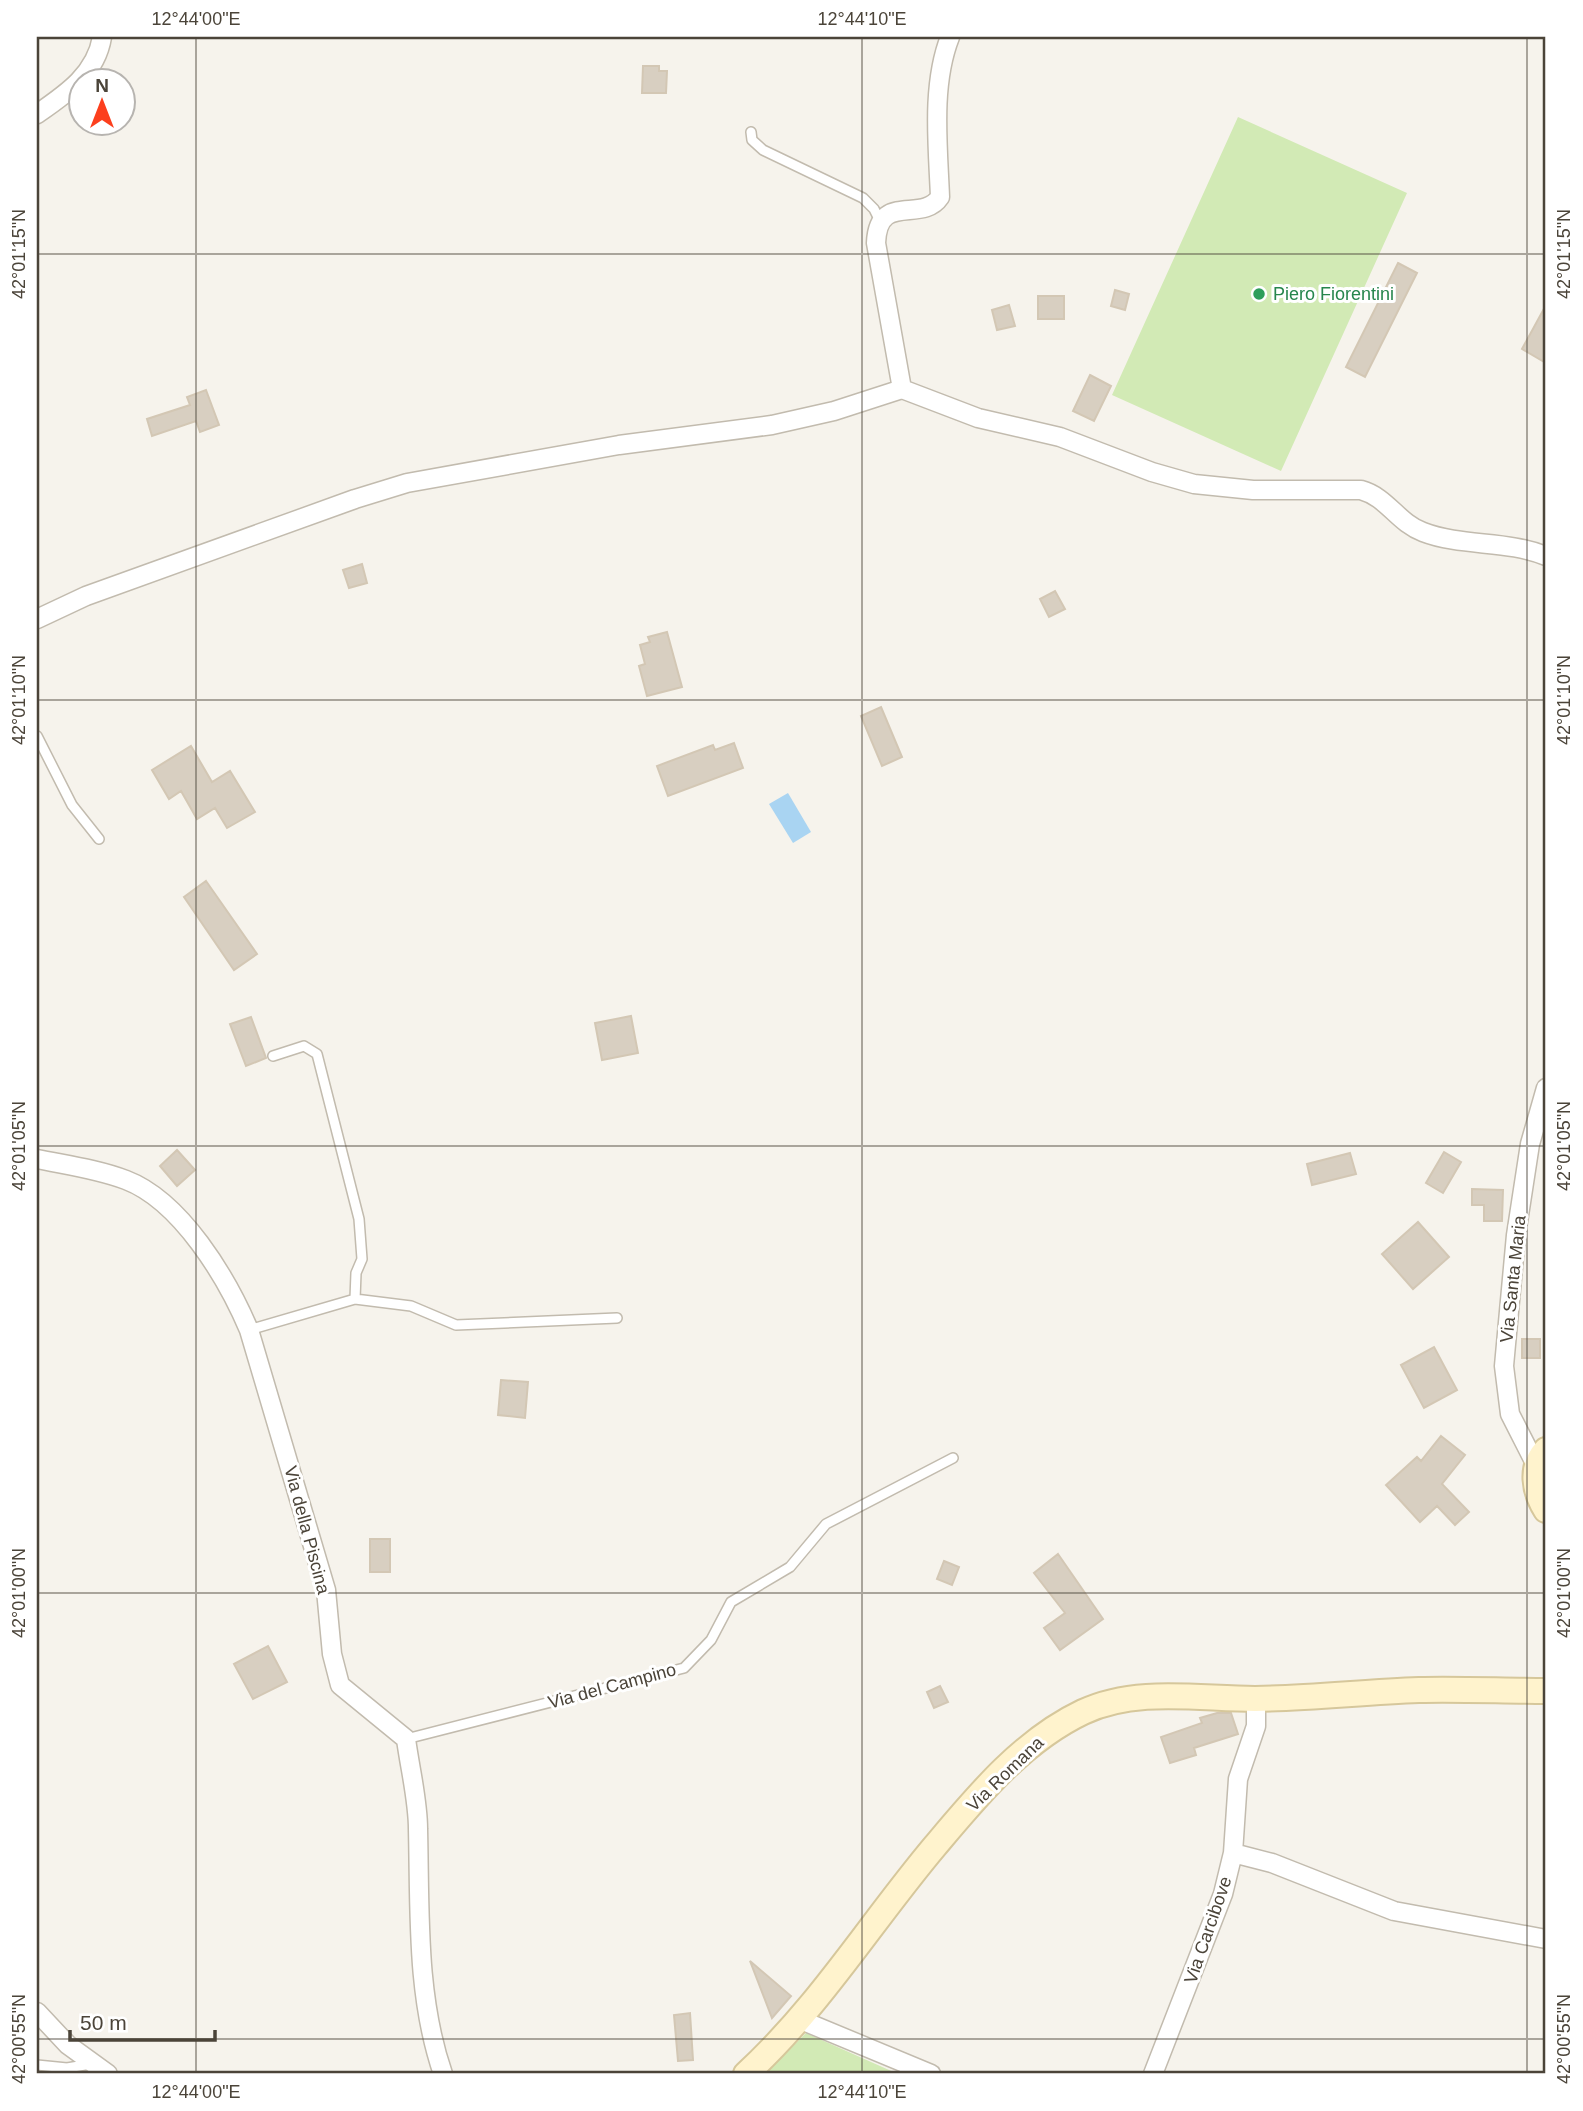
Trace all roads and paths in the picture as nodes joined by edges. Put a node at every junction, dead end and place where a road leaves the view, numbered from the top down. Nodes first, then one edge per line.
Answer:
1 (102, 37) edge
2 (950, 37) edge
3 (37, 114) edge
4 (751, 132) dead end
5 (880, 221) junction
6 (902, 389) junction
7 (1546, 556) edge
8 (37, 619) edge
9 (37, 736) edge
10 (99, 839) dead end
11 (273, 1056) dead end
12 (1546, 1088) edge
13 (37, 1160) edge
14 (355, 1299) junction
15 (617, 1318) dead end
16 (249, 1330) junction
17 (1541, 1457) edge
18 (953, 1458) dead end
19 (1546, 1510) edge
20 (1546, 1691) edge
21 (1256, 1699) junction
22 (406, 1739) junction
23 (1233, 1853) junction
24 (1546, 1939) edge
25 (37, 2012) edge
26 (801, 2020) junction
27 (92, 2064) junction
28 (37, 2065) edge
29 (108, 2074) edge
30 (443, 2074) edge
31 (746, 2074) edge
32 (932, 2074) edge
33 (1153, 2074) edge

1 - 3 street
2 - 5 street
4 - 5 lane
5 - 6 street
6 - 7 street
6 - 8 street
9 - 10 lane
11 - 14 lane
12 - 17 street, Via Santa Maria
13 - 16 street, Via della Piscina
14 - 15 lane
14 - 16 lane
16 - 22 street, Via della Piscina
17 - 19 street
18 - 22 lane, Via del Campino
20 - 21 street, Via Romana
21 - 23 street, Via Carcibove
21 - 26 street, Via Romana
22 - 30 street
23 - 24 street
23 - 33 street, Via Carcibove
25 - 27 street
26 - 31 street, Via Romana
26 - 32 street
27 - 28 lane
27 - 29 street

